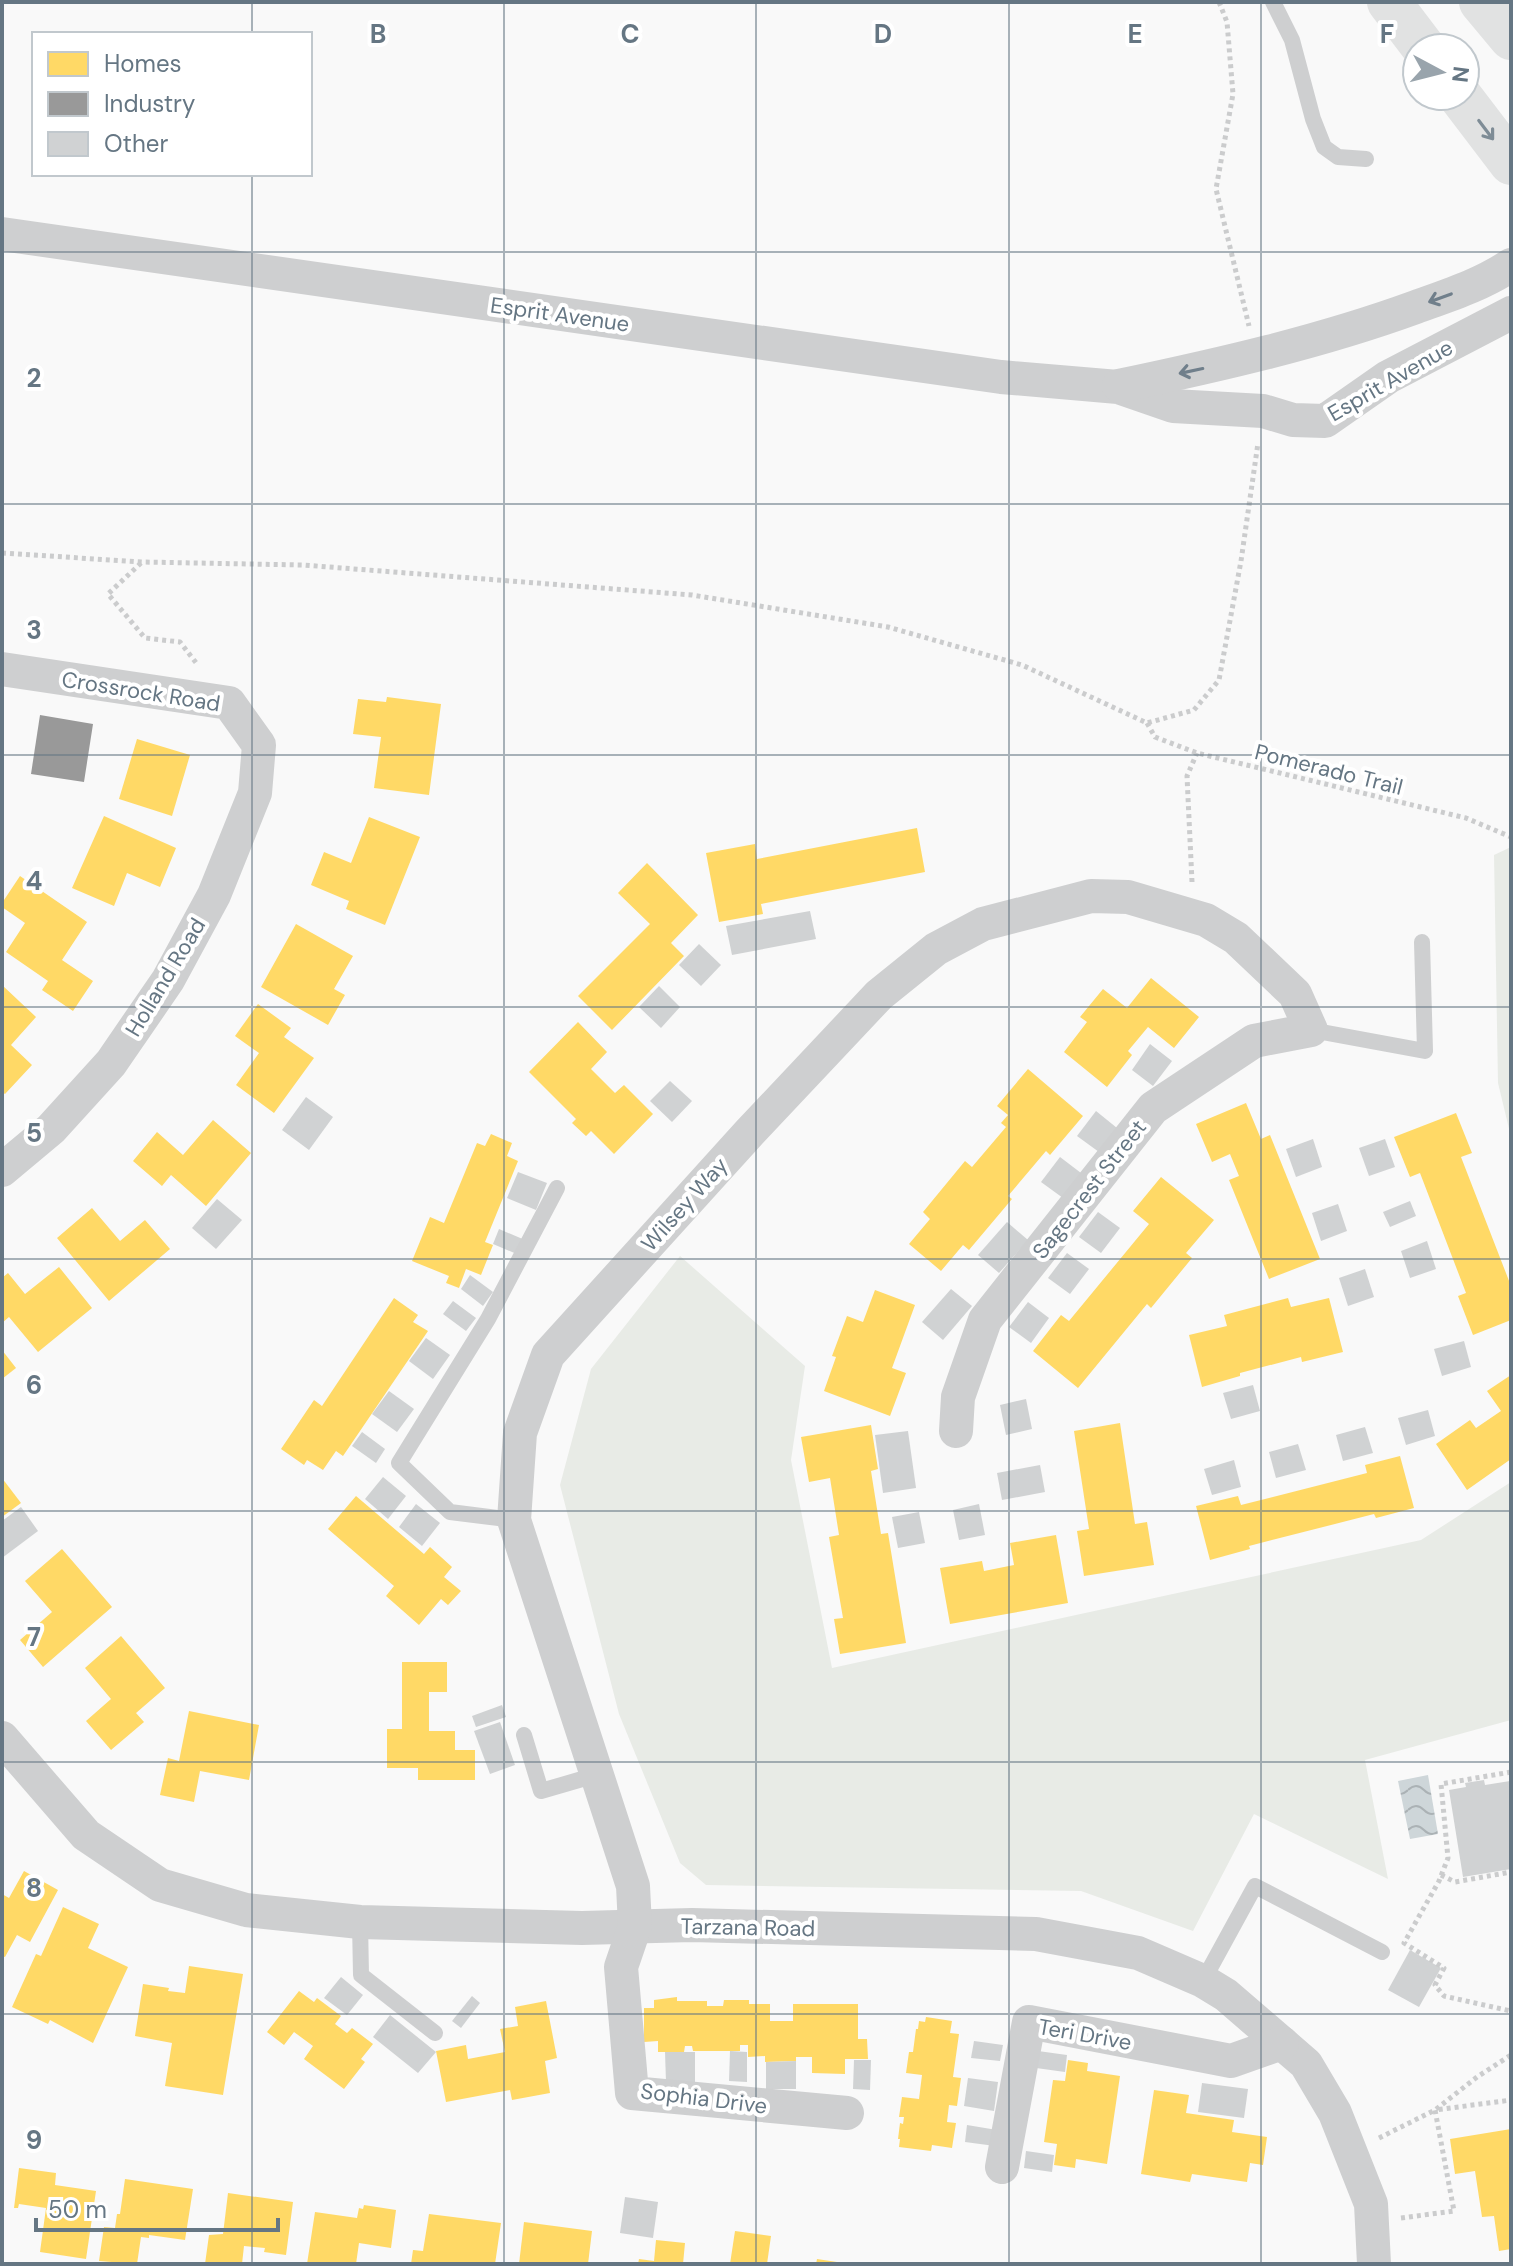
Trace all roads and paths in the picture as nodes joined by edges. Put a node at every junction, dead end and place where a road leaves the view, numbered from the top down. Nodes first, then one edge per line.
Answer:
1 (1219, 2) edge
2 (1273, 2) edge
3 (1389, 2) edge
4 (1481, 2) edge
5 (1412, 32) edge
6 (1511, 38) edge
7 (1472, 112) edge
8 (1366, 159) dead end
9 (1511, 163) edge
10 (2, 234) edge
11 (1511, 265) edge
12 (1511, 313) edge
13 (1256, 354) junction
14 (1118, 387) junction
15 (1263, 411) junction
16 (2, 553) edge
17 (142, 562) junction
18 (2, 669) edge
19 (229, 703) junction
20 (1147, 723) junction
21 (259, 745) joint
22 (1197, 753) junction
23 (1511, 837) edge
24 (1187, 915) junction
25 (1422, 942) dead end
26 (1311, 1030) junction
27 (2, 1170) edge
28 (557, 1188) dead end
29 (956, 1431) dead end
30 (514, 1520) junction
31 (524, 1735) dead end
32 (2, 1738) edge
33 (1511, 1772) edge
34 (596, 1775) junction
35 (1511, 1872) edge
36 (1441, 1875) junction
37 (360, 1922) junction
38 (635, 1926) junction
39 (1382, 1952) dead end
40 (1203, 1981) junction
41 (1511, 2011) edge
42 (435, 2033) dead end
43 (1282, 2043) junction
44 (1511, 2055) edge
45 (1511, 2100) edge
46 (1435, 2110) junction
47 (847, 2113) dead end
48 (1352, 2156) junction
49 (1002, 2167) dead end
50 (1372, 2222) junction
51 (1374, 2264) edge

1 - 13 path
2 - 8 lane
3 - 5 main road
4 - 6 main road
7 -> 9 main road
10 - 14 street, Esprit Avenue
11 -> 13 street, Esprit Avenue
12 - 15 street, Esprit Avenue
13 -> 14 street, Esprit Avenue
13 - 15 street
14 - 15 street, Esprit Avenue
15 - 20 path
16 - 17 path, Pomerado Trail
17 - 19 path
17 - 20 path, Pomerado Trail
18 - 19 street, Crossrock Road
19 - 21 street, Crossrock Road
20 - 22 path, Pomerado Trail
21 - 27 street, Holland Road
22 - 23 path, Pomerado Trail
22 - 24 path
24 - 26 street, Wilsey Way
24 - 30 street, Wilsey Way
25 - 26 lane
26 - 29 street, Sagecrest Street
28 - 30 lane
30 - 34 street, Wilsey Way
31 - 34 lane
32 - 37 street, Tarzana Road
33 - 36 path
34 - 38 street, Wilsey Way
35 - 36 path
36 - 41 path
37 - 38 street, Tarzana Road
37 - 42 lane
38 - 40 street, Tarzana Road
38 - 47 street, Sophia Drive
39 - 40 lane
40 - 43 street, Tarzana Road
43 - 48 street, Tarzana Road
43 - 49 street, Teri Drive
44 - 46 path
45 - 46 path
46 - 48 path
46 - 50 path
48 - 50 street, Tarzana Road
50 - 51 street, Tarzana Road

